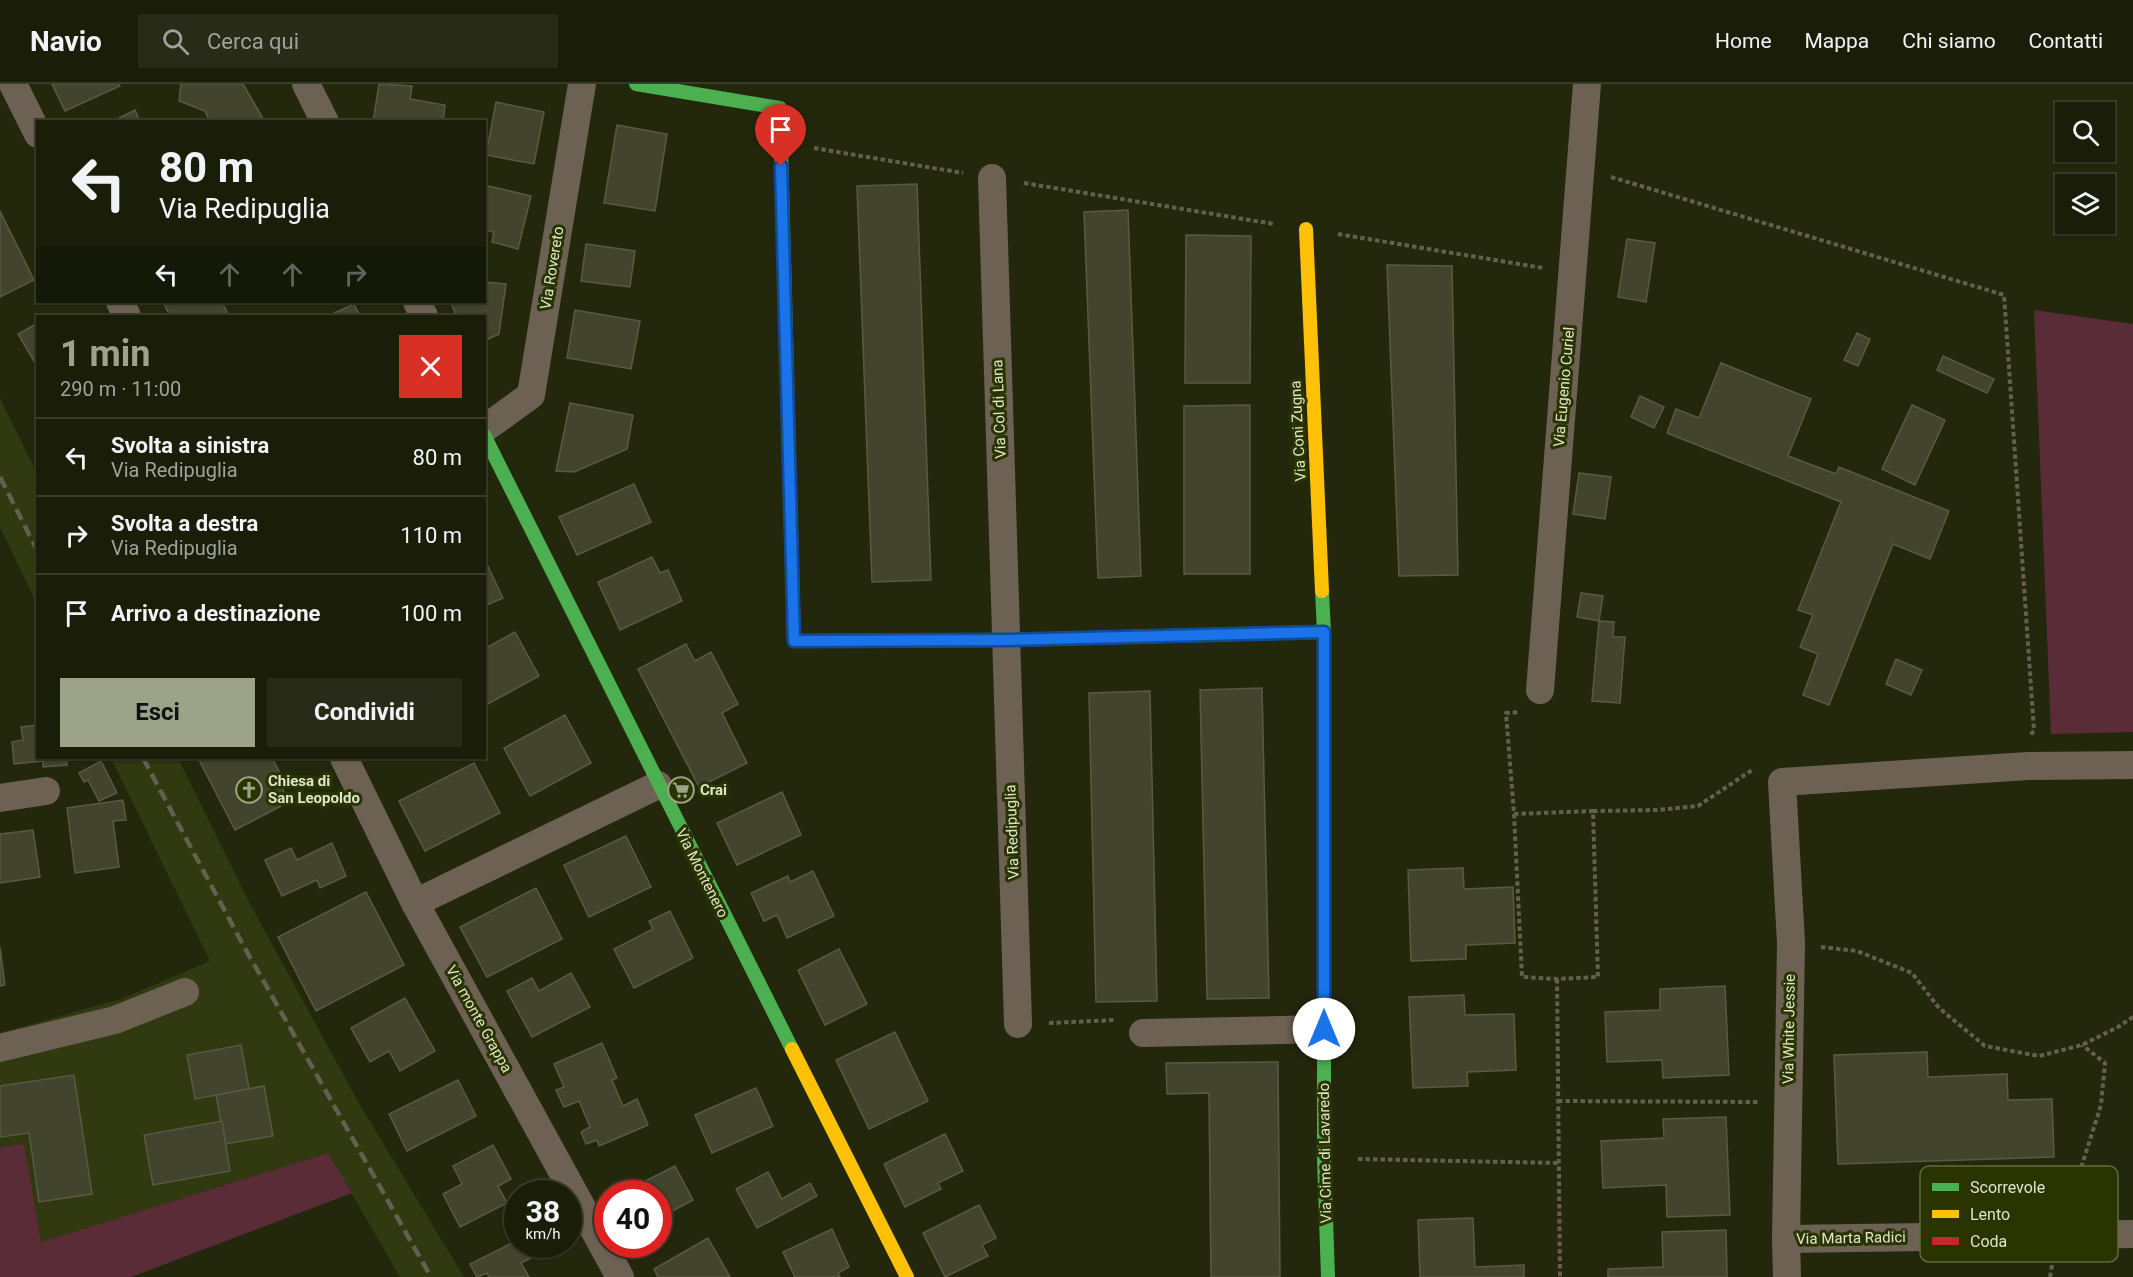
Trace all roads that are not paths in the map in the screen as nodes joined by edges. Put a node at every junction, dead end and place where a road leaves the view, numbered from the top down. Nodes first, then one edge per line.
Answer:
1 (13, 84) edge
2 (306, 84) edge
3 (582, 84) edge
4 (636, 84) edge
5 (1587, 84) edge
6 (324, 120) edge
7 (36, 130) edge
8 (992, 178) road end
9 (1306, 229) road end
10 (486, 428) edge
11 (486, 439) edge
12 (1324, 632) junction
13 (1006, 640) junction
14 (1540, 690) road end
15 (344, 759) edge
16 (2133, 765) edge
17 (658, 785) junction
18 (46, 790) dead end
19 (0, 798) edge
20 (415, 903) junction
21 (185, 992) dead end
22 (1018, 1024) road end
23 (1324, 1029) junction
24 (1143, 1034) road end
25 (0, 1048) edge
26 (2118, 1234) edge
27 (2133, 1234) edge
28 (1920, 1237) edge
29 (1786, 1239) junction
30 (620, 1277) edge
31 (907, 1277) edge
32 (1328, 1277) edge
33 (1787, 1277) edge

1 - 7 street
2 - 6 street
3 - 10 street, Via Rovereto
4 - 13 street
5 - 14 street, Via Eugenio Curiel
8 - 13 street, Via Col di Lana
9 - 12 street, Via Coni Zugna
11 - 17 street, Via Montenero
12 - 13 street
12 - 23 street, Via Cime di Lavaredo
13 - 22 street, Via Redipuglia
15 - 20 street, Via monte Grappa
16 - 29 street, Via White Jessie
17 - 20 street
17 - 31 street, Via Montenero
18 - 19 street
20 - 30 street, Via monte Grappa
21 - 25 street
23 - 24 street
23 - 32 street, Via Cime di Lavaredo
26 - 27 street, Via Marta Radici
28 - 29 street, Via Marta Radici
29 - 33 street, Via White Jessie

